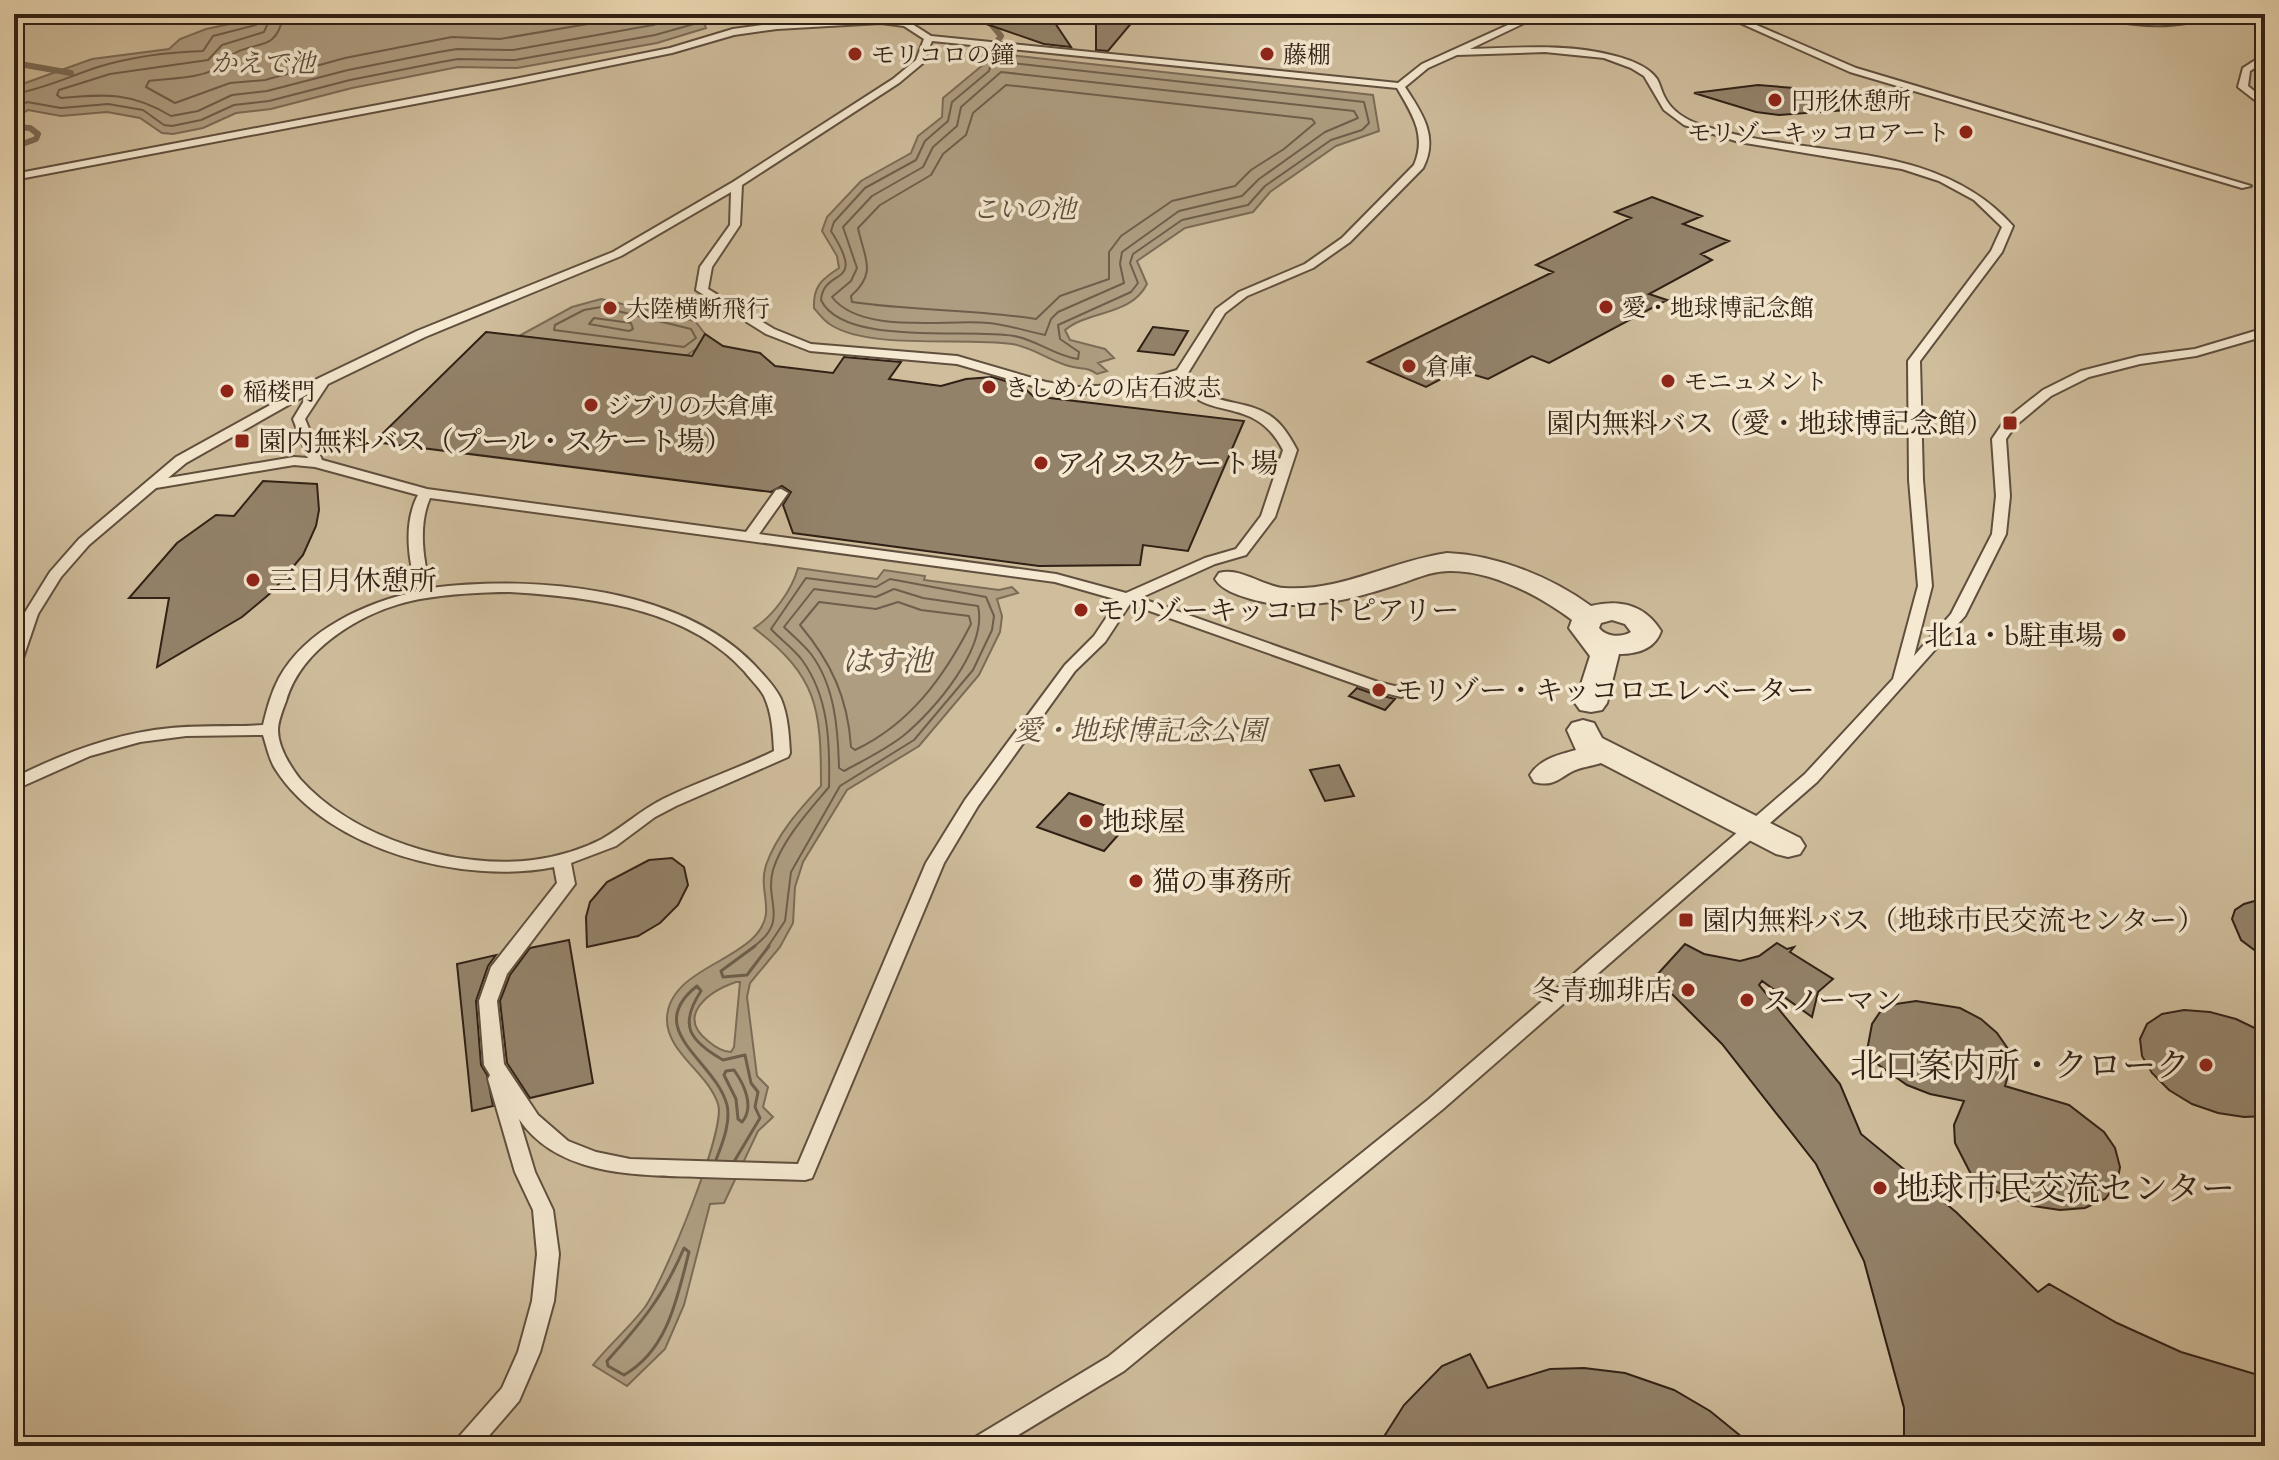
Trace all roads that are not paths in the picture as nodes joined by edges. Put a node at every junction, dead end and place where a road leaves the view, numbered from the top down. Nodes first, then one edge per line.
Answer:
1 (1539, 14) edge
2 (1724, 14) edge
3 (2103, 14) edge
4 (2206, 14) edge
5 (856, 17) edge
6 (929, 38) junction
7 (1454, 52) junction
8 (2265, 57) edge
9 (1400, 86) junction
10 (2265, 105) edge
11 (2084, 138) junction
12 (2071, 145) dead end
13 (14, 177) edge
14 (737, 184) junction
15 (2246, 186) dead end
16 (2265, 332) edge
17 (1182, 373) junction
18 (323, 381) junction
19 (316, 463) junction
20 (150, 485) junction
21 (426, 493) junction
22 (781, 493) dead end
23 (749, 537) junction
24 (1220, 570) junction
25 (426, 594) junction
26 (1127, 598) junction
27 (14, 661) edge
28 (1898, 684) junction
29 (1401, 692) dead end
30 (1593, 729) junction
31 (270, 730) junction
32 (1551, 742) dead end
33 (1546, 775) dead end
34 (14, 785) edge
35 (1753, 828) junction
36 (1788, 846) dead end
37 (562, 860) junction
38 (494, 1065) junction
39 (465, 1446) edge
40 (980, 1446) edge

1 - 7 lane
2 - 11 lane
3 - 4 lane
5 - 6 lane
5 - 13 lane
6 - 9 lane
6 - 14 lane
7 - 9 lane
7 - 28 lane
8 - 10 lane
9 - 17 lane
11 - 12 lane
11 - 15 lane
14 - 17 lane
14 - 18 lane
16 - 28 lane
17 - 24 lane
18 - 19 lane
18 - 20 lane
19 - 20 lane
19 - 21 lane
20 - 27 lane
21 - 23 lane
21 - 25 lane
22 - 23 lane
23 - 26 lane
24 - 26 lane
24 - 30 street
25 - 31 lane
25 - 37 lane
26 - 29 lane
26 - 38 lane
28 - 35 lane
30 - 32 street
30 - 33 street
30 - 35 street
31 - 34 lane
31 - 37 lane
35 - 36 street
35 - 40 lane
37 - 38 lane
38 - 39 lane

